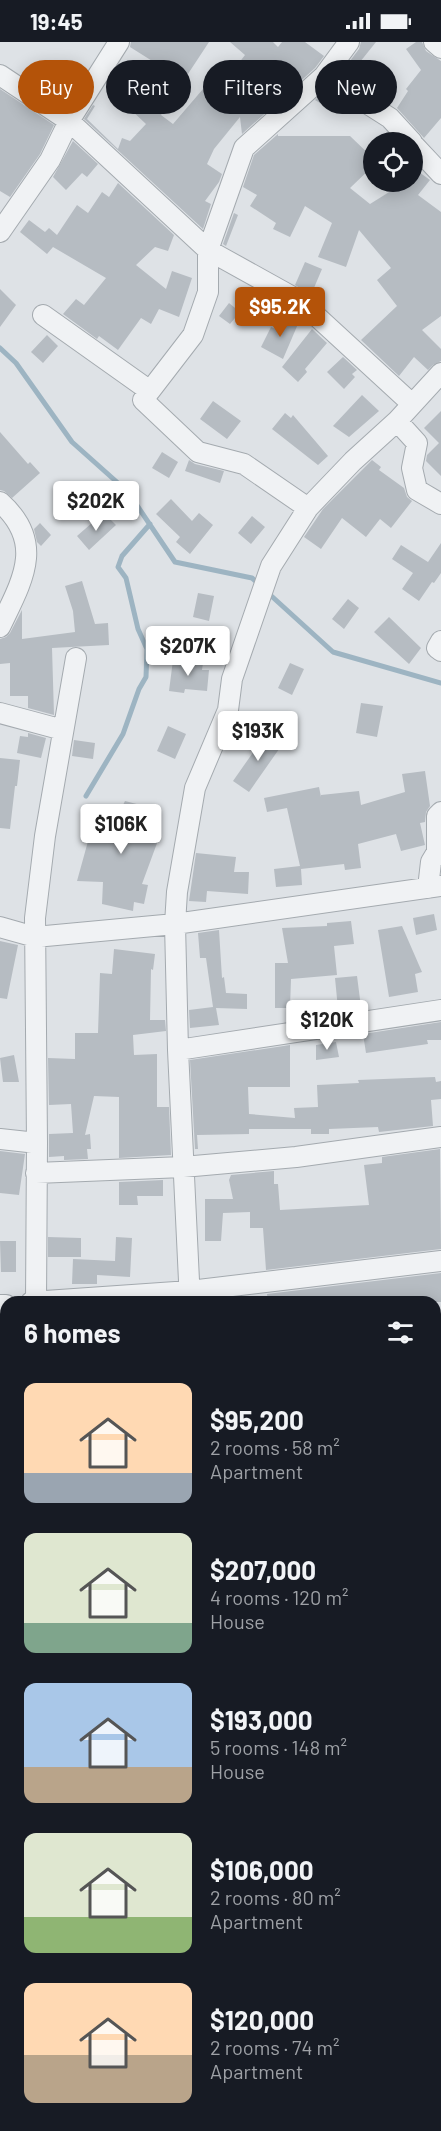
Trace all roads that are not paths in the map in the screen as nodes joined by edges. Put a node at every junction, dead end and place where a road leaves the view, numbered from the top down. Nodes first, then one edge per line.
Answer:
1 (119, 42) edge
2 (349, 42) edge
3 (434, 42) edge
4 (441, 48) edge
5 (336, 60) edge
6 (0, 75) edge
7 (315, 84) edge
8 (384, 114) edge
9 (69, 121) junction
10 (402, 132) edge
11 (423, 151) edge
12 (438, 163) edge
13 (0, 231) edge
14 (208, 250) junction
15 (43, 315) dead end
16 (441, 373) edge
17 (150, 391) junction
18 (412, 404) junction
19 (397, 421) junction
20 (0, 502) edge
21 (441, 504) edge
22 (308, 508) junction
23 (0, 627) edge
24 (441, 641) edge
25 (441, 651) edge
26 (76, 658) dead end
27 (0, 713) edge
28 (63, 730) junction
29 (441, 812) edge
30 (435, 887) edge
31 (175, 924) junction
32 (0, 927) edge
33 (35, 937) junction
34 (441, 1010) edge
35 (178, 1050) junction
36 (441, 1137) edge
37 (0, 1139) edge
38 (37, 1143) junction
39 (183, 1167) junction
40 (36, 1173) junction
41 (441, 1261) edge
42 (36, 1296) edge
43 (190, 1296) edge
44 (197, 1296) edge

1 - 9 street
2 - 5 street
3 - 4 street
6 - 9 street
7 - 14 street
8 - 10 street
9 - 13 street
9 - 14 street
11 - 12 street
14 - 17 street
14 - 18 street
15 - 17 street
16 - 18 street
17 - 22 street
18 - 19 street
19 - 21 street
19 - 22 street
20 - 23 street
22 - 31 street
24 - 25 street
26 - 28 street
27 - 28 street
28 - 33 street
29 - 30 street
30 - 31 street
31 - 33 street
31 - 35 street
32 - 33 street
33 - 38 street
34 - 35 street
35 - 39 street
36 - 39 street
37 - 38 street
38 - 40 street
39 - 40 street
39 - 43 street
40 - 42 street
41 - 44 street

